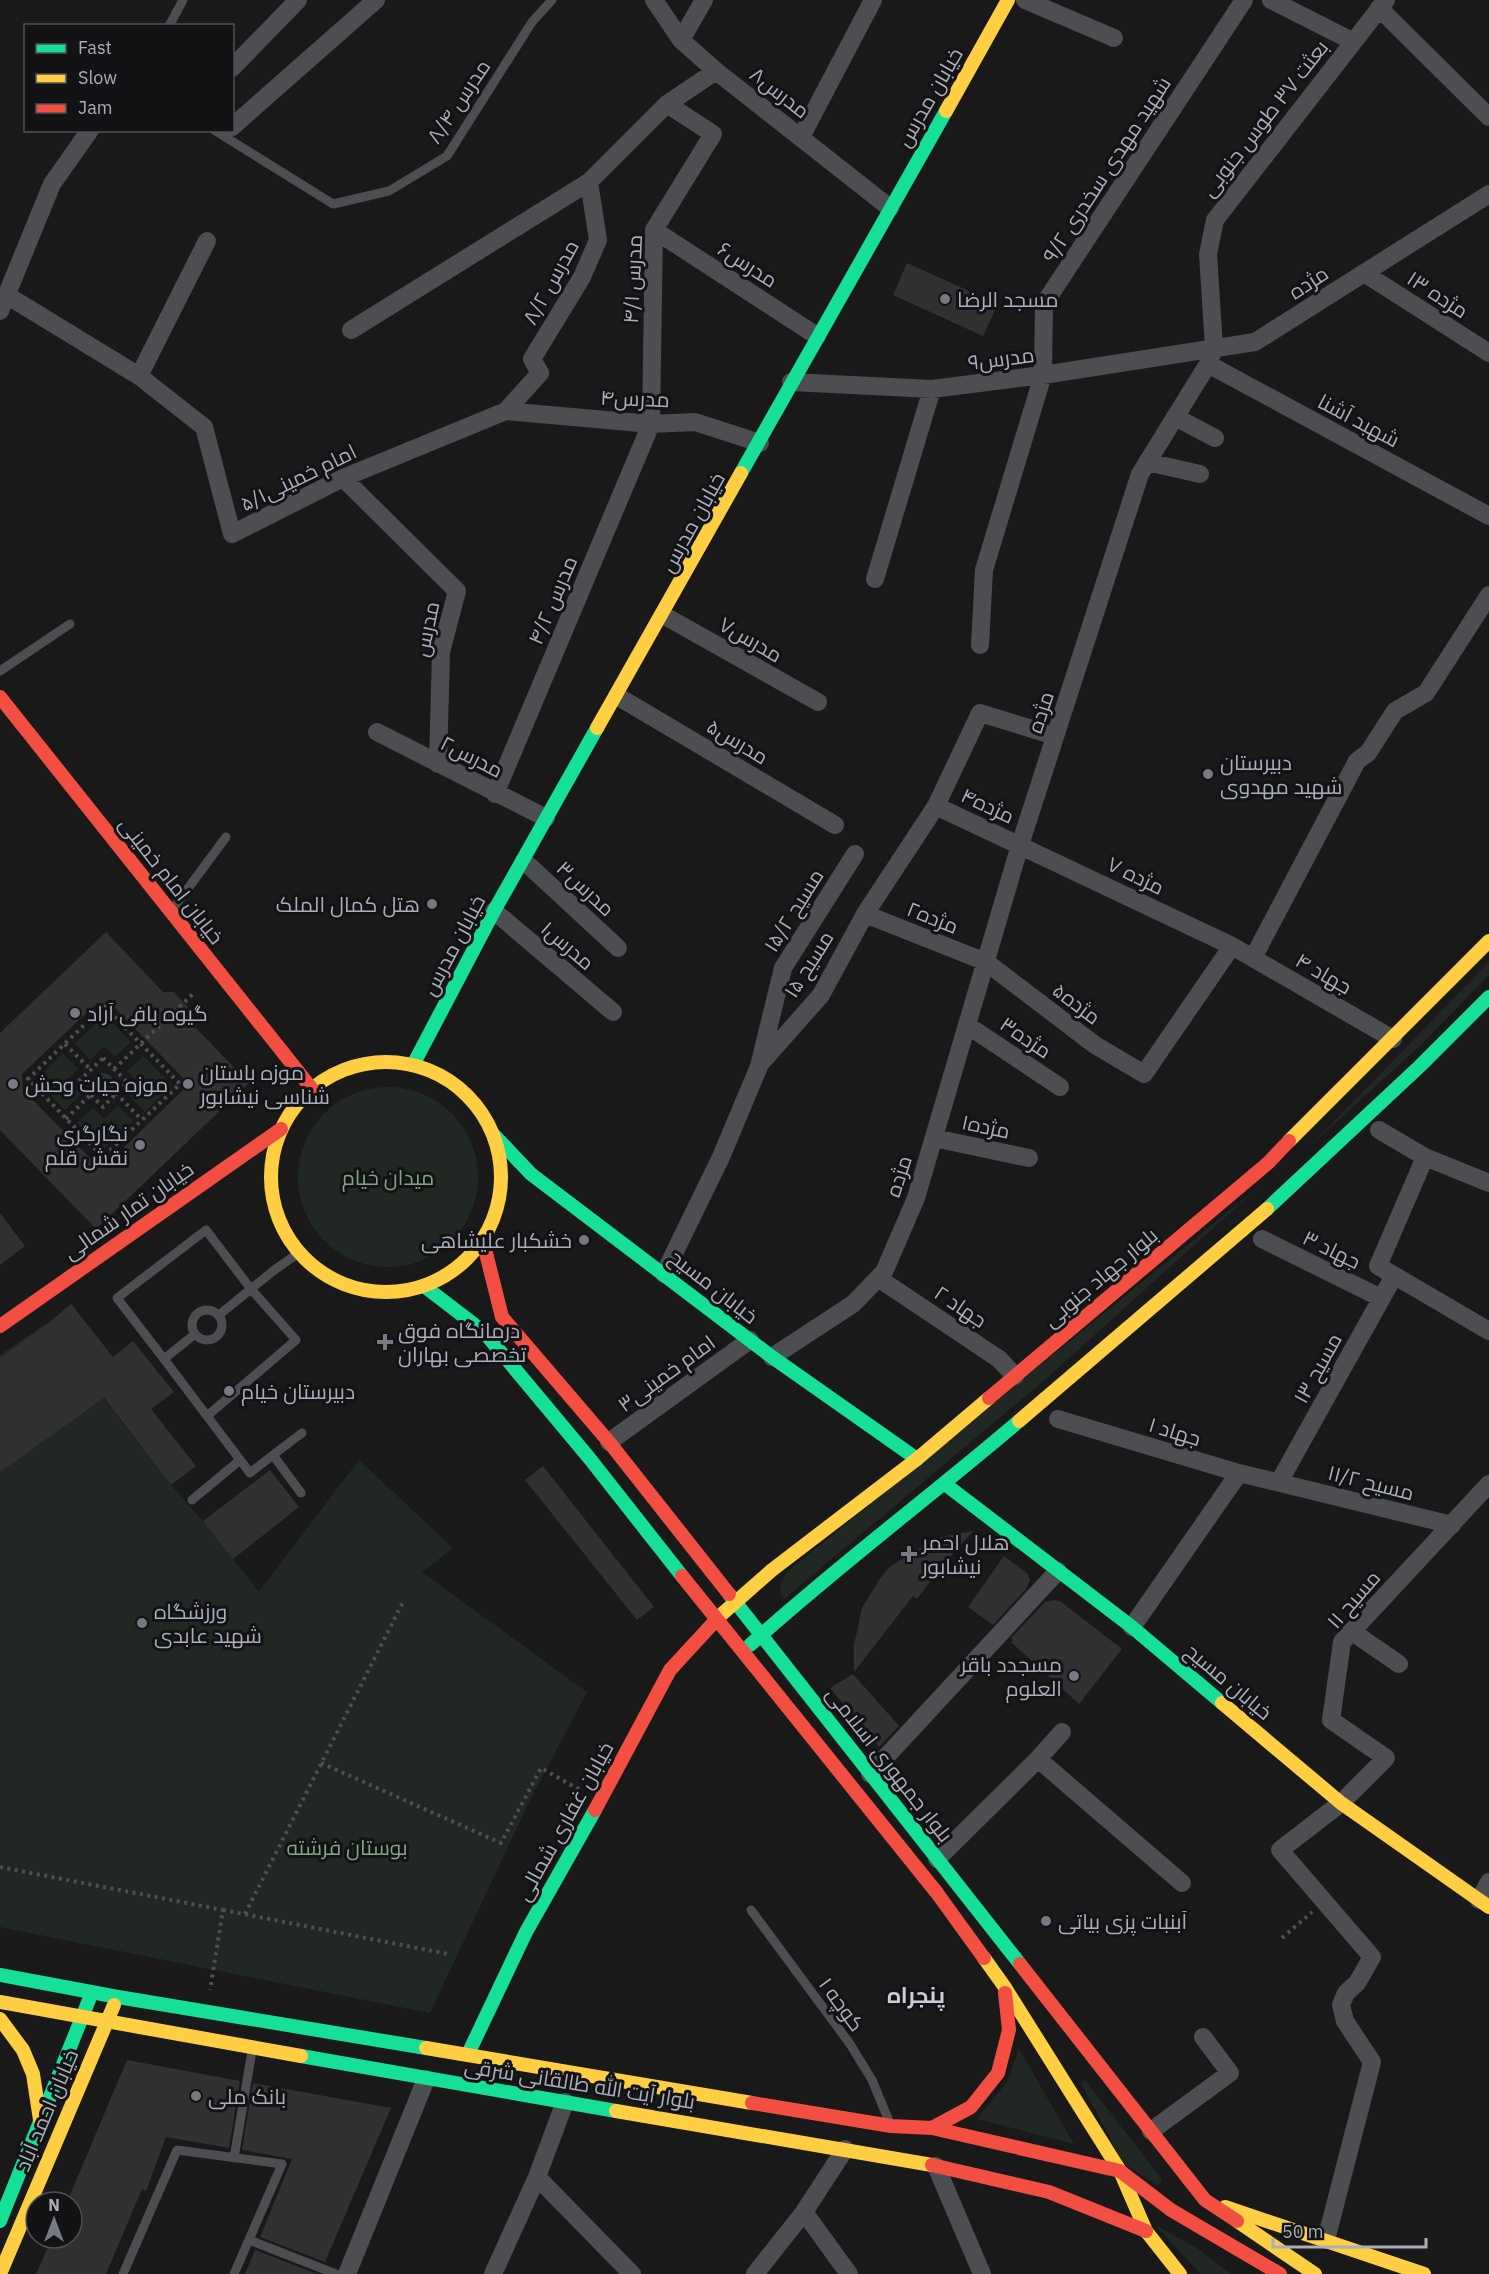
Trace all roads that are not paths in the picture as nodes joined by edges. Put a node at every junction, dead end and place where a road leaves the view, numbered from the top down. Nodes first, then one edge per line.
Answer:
1 (183, 0) edge
2 (298, 0) edge
3 (376, 0) edge
4 (552, 0) edge
5 (654, 0) edge
6 (704, 0) edge
7 (873, 0) edge
8 (1008, 0) edge
9 (1025, 0) edge
10 (1244, 0) edge
11 (1271, 0) edge
12 (1382, 4) edge
13 (1306, 8) edge
14 (170, 24) edge
15 (1114, 38) dead end
16 (681, 40) junction
17 (1352, 41) junction
18 (234, 66) edge
19 (716, 71) junction
20 (667, 104) junction
21 (1489, 117) edge
22 (234, 122) edge
23 (89, 132) edge
24 (225, 132) edge
25 (801, 137) junction
26 (589, 182) junction
27 (1486, 199) edge
28 (890, 208) junction
29 (654, 230) junction
30 (207, 242) dead end
31 (1364, 273) junction
32 (4, 304) edge
33 (351, 330) dead end
34 (817, 336) junction
35 (1489, 353) edge
36 (1211, 356) junction
37 (1043, 375) junction
38 (138, 376) junction
39 (791, 382) junction
40 (932, 389) junction
41 (506, 411) junction
42 (1175, 417) junction
43 (651, 424) junction
44 (1215, 438) dead end
45 (760, 443) junction
46 (1148, 462) junction
47 (1200, 474) dead end
48 (343, 478) junction
49 (1489, 516) edge
50 (875, 579) dead end
51 (1489, 595) edge
52 (663, 615) junction
53 (70, 624) dead end
54 (980, 645) dead end
55 (0, 671) edge
56 (617, 696) junction
57 (0, 697) edge
58 (818, 702) dead end
59 (377, 732) dead end
60 (1055, 736) junction
61 (438, 764) junction
62 (495, 794) junction
63 (936, 806) junction
64 (546, 818) junction
65 (835, 825) dead end
66 (226, 837) dead end
67 (1020, 845) junction
68 (855, 854) dead end
69 (524, 861) junction
70 (494, 911) junction
71 (171, 912) junction
72 (865, 914) junction
73 (1489, 941) edge
74 (1232, 946) junction
75 (618, 948) dead end
76 (1253, 958) junction
77 (986, 962) junction
78 (1489, 997) edge
79 (613, 1012) dead end
80 (967, 1024) junction
81 (1393, 1039) junction
82 (760, 1064) junction
83 (413, 1065) junction
84 (1060, 1088) dead end
85 (312, 1089) junction
86 (281, 1129) junction
87 (1379, 1130) dead end
88 (495, 1136) junction
89 (934, 1138) junction
90 (1425, 1157) junction
91 (1029, 1158) dead end
92 (1280, 1176) junction
93 (1489, 1183) edge
94 (1262, 1239) dead end
95 (483, 1241) junction
96 (300, 1252) junction
97 (664, 1274) junction
98 (1394, 1275) junction
99 (879, 1278) junction
100 (424, 1286) junction
101 (252, 1289) junction
102 (1382, 1298) junction
103 (219, 1315) junction
104 (0, 1326) edge
105 (1489, 1331) edge
106 (195, 1334) junction
107 (750, 1340) junction
108 (772, 1357) junction
109 (164, 1359) junction
110 (1015, 1376) junction
111 (207, 1416) junction
112 (1058, 1419) dead end
113 (302, 1433) dead end
114 (609, 1442) junction
115 (273, 1455) junction
116 (916, 1460) junction
117 (240, 1461) junction
118 (1239, 1473) junction
119 (1279, 1482) junction
120 (945, 1484) junction
121 (1489, 1484) edge
122 (301, 1493) dead end
123 (192, 1500) dead end
124 (1483, 1500) edge
125 (1452, 1525) junction
126 (772, 1570) junction
127 (1058, 1571) junction
128 (772, 1590) dead end
129 (735, 1602) junction
130 (716, 1620) junction
131 (1132, 1627) junction
132 (1351, 1631) junction
133 (762, 1634) junction
134 (742, 1652) junction
135 (1399, 1664) dead end
136 (1062, 1732) dead end
137 (1038, 1759) junction
138 (870, 1774) junction
139 (1341, 1803) junction
140 (937, 1859) junction
141 (1489, 1882) edge
142 (1182, 1883) dead end
143 (1484, 1904) edge
144 (751, 1910) dead end
145 (0, 1975) edge
146 (1004, 1986) junction
147 (92, 1992) junction
148 (118, 1997) junction
149 (0, 2002) edge
150 (81, 2018) junction
151 (0, 2019) edge
152 (106, 2023) junction
153 (1203, 2037) dead end
154 (252, 2048) junction
155 (468, 2054) junction
156 (426, 2079) junction
157 (565, 2102) junction
158 (40, 2120) junction
159 (891, 2126) junction
160 (932, 2128) junction
161 (1151, 2131) junction
162 (845, 2149) junction
163 (234, 2158) junction
164 (936, 2166) junction
165 (1120, 2171) junction
166 (537, 2177) junction
167 (1205, 2200) junction
168 (804, 2212) junction
169 (0, 2221) edge
170 (1146, 2231) junction
171 (249, 2240) junction
172 (1326, 2240) junction
173 (0, 2274) edge
174 (123, 2274) edge
175 (234, 2274) edge
176 (336, 2274) edge
177 (347, 2274) edge
178 (493, 2274) edge
179 (632, 2274) edge
180 (755, 2274) edge
181 (849, 2274) edge
182 (982, 2274) edge
183 (1180, 2274) edge
184 (1280, 2274) edge
185 (1315, 2274) edge
186 (1424, 2274) edge

1 - 14 lane
2 - 18 street
3 - 22 street
4 - 24 lane, مدرس ۸/۴
5 - 16 street, مدرس۸
6 - 16 street
7 - 25 street
8 - 28 main road, خیابان مدرس
9 - 15 street
10 - 37 street, شهید مهدی سخدری ۹/۲
11 - 13 street
12 - 17 street, بعثت ۳۷ طوس جنوبی
12 - 21 street
13 - 17 street
16 - 19 street, مدرس۸
17 - 36 street, بعثت ۳۷ طوس جنوبی
19 - 20 street
19 - 25 street, مدرس۸
20 - 26 street
20 - 29 street, مدرس ۴/۱
23 - 32 street
25 - 28 street, مدرس۸
26 - 33 street
26 - 41 street, مدرس ۸/۲
27 - 31 street, مژده
28 - 34 main road, خیابان مدرس
29 - 34 street, مدرس۶
29 - 43 street, مدرس ۴/۱
30 - 38 street
31 - 35 street, مژده ۱۳
31 - 36 street, مژده
32 - 38 street, امام خمینی۵/۱
34 - 39 main road, خیابان مدرس
36 - 37 street, مدرس۹
36 - 42 street, مژده
36 - 49 street, شهبد آشنا
37 - 40 street, مدرس۹
37 - 54 street, شهید مهدی سخدری ۹/۲
38 - 48 street, امام خمینی۵/۱
39 - 40 street, مدرس۹
39 - 45 main road, خیابان مدرس
40 - 50 street
41 - 43 street, مدرس۴
41 - 48 street, امام خمینی۵/۱
42 - 44 street
42 - 46 street, مژده
43 - 45 street, مدرس۴
43 - 62 street, مدرس ۴/۲
45 - 52 main road, خیابان مدرس
46 - 47 street
46 - 60 street, مژده
48 - 61 street, مدرس
51 - 76 street
52 - 56 main road, خیابان مدرس
52 - 58 street, مدرس۷
53 - 55 lane
56 - 64 main road, خیابان مدرس
56 - 65 street, مدرس۵
57 - 71 main road, خیابان امام خمینی
59 - 61 street, مدرس۲
60 - 63 street, مسیح ۱۵
60 - 67 street, مژده
61 - 62 street, مدرس۲
62 - 64 street, مدرس۲
63 - 67 street, مژده۴
63 - 72 street, مسیح ۱۵
64 - 69 main road, خیابان مدرس
66 - 71 lane
67 - 74 street, مژده ۷
67 - 77 street, مژده
68 - 82 street, مسیح ۱۵/۲
69 - 70 main road, خیابان مدرس
69 - 75 street, مدرس۳
70 - 79 street, مدرس۱
70 - 83 main road, خیابان مدرس
71 - 85 main road, خیابان امام خمینی
72 - 77 street, مژده۲
72 - 82 street, مسیح ۱۵
73 - 81 main road, بلوار جهاد جنوبی
74 - 76 street, جهاد ۴
74 - 77 street, مژده۵
76 - 81 street, جهاد ۴
77 - 80 street, مژده
78 - 92 main road, بلوار جهاد جنوبی
80 - 84 street, مژده۳
80 - 89 street, مژده
81 - 92 main road, بلوار جهاد جنوبی
82 - 97 street, مسیح ۱۵
83 - 85 main road
83 - 88 main road
85 - 86 main road
86 - 96 main road
86 - 104 main road, خیابان تمار شمالی
87 - 90 street
88 - 95 main road
88 - 97 main road, خیابان مسیح
89 - 91 street, مژده۱
89 - 99 street, مژده
90 - 93 street
90 - 98 street
92 - 110 main road, بلوار جهاد جنوبی
92 - 120 main road, بلوار جهاد جنوبی
94 - 102 street, جهاد ۳
95 - 100 main road
95 - 114 main road, بلوار جمهوری اسلامی
96 - 100 main road
96 - 101 lane
97 - 107 main road, خیابان مسیح
98 - 102 street, مسیح ۱۳
98 - 105 street
99 - 108 street, مژده
99 - 110 street, جهاد ۲
100 - 130 main road, بلوار جمهوری اسلامی
101 - 103 lane
101 - 109 lane
101 - 111 lane
102 - 119 street, مسیح ۱۳
103 - 106 lane
103 - 106 lane
106 - 109 lane
107 - 108 main road, خیابان مسیح
107 - 114 street, امام خمینی۳
108 - 116 main road, خیابان مسیح
109 - 111 lane
110 - 116 main road, بلوار جهاد جنوبی
111 - 117 lane
112 - 118 street, جهاد ۱
113 - 115 lane
114 - 129 main road, بلوار جمهوری اسلامی
115 - 117 lane
115 - 122 lane
116 - 126 main road, بلوار جهاد جنوبی
117 - 123 lane
118 - 119 street, جهاد ۱
118 - 131 street
119 - 125 street, مسیح ۱۱/۲
120 - 127 main road, خیابان مسیح
120 - 133 main road, بلوار جهاد جنوبی
121 - 124 street, مسیح ۱۱
124 - 125 street, مسیح ۱۱
125 - 132 street, مسیح ۱۱
126 - 128 main road
126 - 129 main road, بلوار جهاد جنوبی
127 - 131 main road, خیابان مسیح
127 - 138 street
129 - 130 main road, بلوار جهاد جنوبی
129 - 133 main road, بلوار جمهوری اسلامی
130 - 134 main road, بلوار جمهوری اسلامی
130 - 155 main road, خیابان غفاری شمالی
131 - 139 main road, خیابان مسیح
132 - 135 street
132 - 139 street, مسیح ۱۱
133 - 134 main road, بلوار جهاد جنوبی
133 - 138 main road, بلوار جمهوری اسلامی
134 - 146 main road, بلوار جمهوری اسلامی
136 - 137 street
137 - 140 street
137 - 142 street
138 - 140 main road, بلوار جمهوری اسلامی
139 - 143 main road, خیابان مسیح
139 - 172 street
140 - 161 main road, بلوار جمهوری اسلامی
141 - 143 street
144 - 159 lane, کوچه ۱
145 - 147 main road, بلوار آیت الله طالقانی شرقی
146 - 160 main road
146 - 165 main road, بلوار جمهوری اسلامی
147 - 148 main road, بلوار آیت الله طالقانی شرقی
147 - 150 main road, خیابان احمد آباد
148 - 152 main road, خیابان احمد آباد
148 - 155 main road, بلوار آیت الله طالقانی شرقی
149 - 150 main road, بلوار آیت الله طالقانی شرقی
150 - 152 main road, بلوار آیت الله طالقانی شرقی
150 - 158 main road, خیابان احمد آباد
151 - 158 main road
152 - 154 main road, بلوار آیت الله طالقانی شرقی
152 - 173 main road, خیابان احمد آباد
153 - 161 street
154 - 156 main road, بلوار آیت الله طالقانی شرقی
154 - 163 lane
155 - 159 main road, بلوار آیت الله طالقانی شرقی
156 - 157 main road, بلوار آیت الله طالقانی شرقی
156 - 177 street
157 - 162 main road, بلوار آیت الله طالقانی شرقی
157 - 166 street
158 - 169 main road, خیابان احمد آباد
159 - 160 main road, بلوار آیت الله طالقانی شرقی
160 - 165 main road, بلوار آیت الله طالقانی شرقی
161 - 167 main road, بلوار جمهوری اسلامی
162 - 164 main road, بلوار آیت الله طالقانی شرقی
162 - 168 street
163 - 171 lane
163 - 174 lane
164 - 170 main road, بلوار آیت الله طالقانی شرقی
164 - 182 street
165 - 170 main road, بلوار جمهوری اسلامی
165 - 184 main road
166 - 178 street
166 - 179 street
167 - 172 main road
167 - 185 main road, بلوار جمهوری اسلامی
168 - 180 street
168 - 181 street
170 - 183 main road, بلوار جمهوری اسلامی
171 - 175 lane
171 - 176 lane
172 - 186 main road

